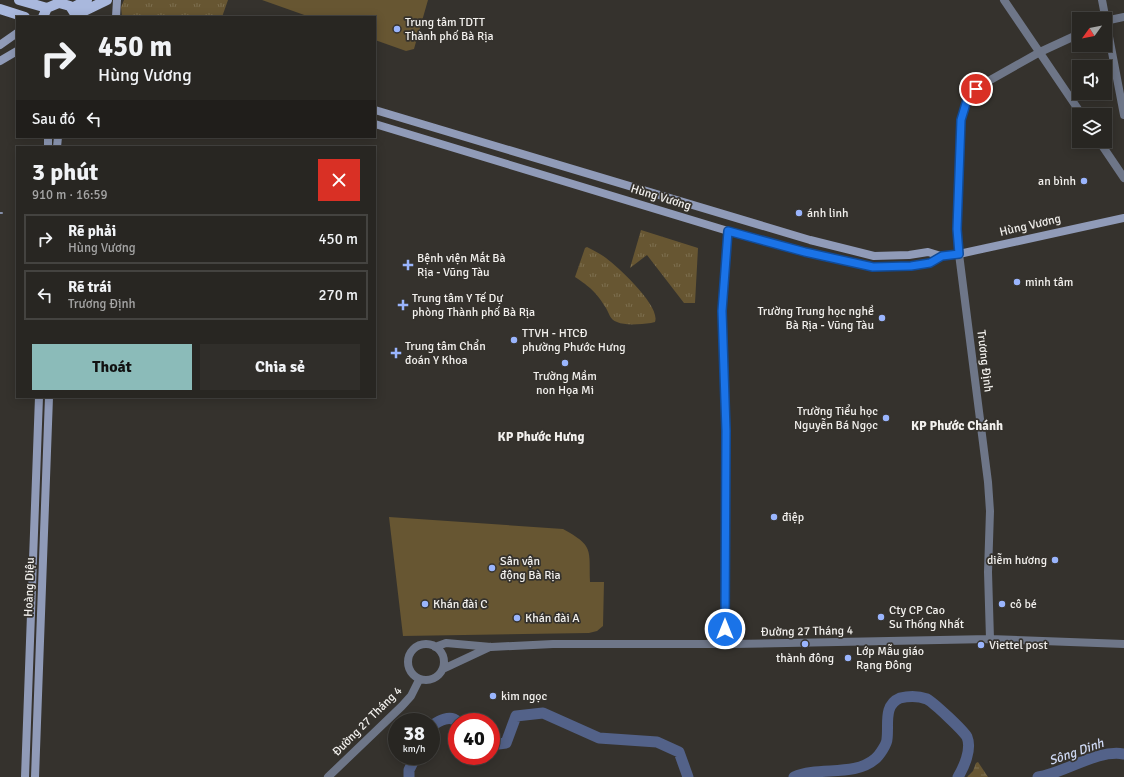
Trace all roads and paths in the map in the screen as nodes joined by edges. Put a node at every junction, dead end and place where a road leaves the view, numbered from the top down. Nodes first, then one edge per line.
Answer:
1 (19, 0) edge
2 (87, 0) edge
3 (107, 0) edge
4 (117, 0) edge
5 (1004, 0) edge
6 (1102, 0) edge
7 (0, 9) edge
8 (71, 9) edge
9 (46, 10) edge
10 (1104, 12) edge
11 (22, 16) edge
12 (116, 16) edge
13 (1124, 17) edge
14 (1112, 20) edge
15 (16, 34) edge
16 (1072, 37) edge
17 (0, 44) edge
18 (16, 52) edge
19 (1040, 52) junction
20 (1112, 52) edge
21 (0, 61) edge
22 (1077, 108) edge
23 (376, 110) edge
24 (1124, 115) edge
25 (376, 124) edge
26 (1105, 148) edge
27 (1124, 178) edge
28 (1124, 218) edge
29 (728, 231) junction
30 (959, 254) junction
31 (942, 256) junction
32 (39, 398) edge
33 (49, 398) edge
34 (30, 633) junction
35 (40, 634) junction
36 (990, 639) junction
37 (725, 644) junction
38 (1124, 644) edge
39 (435, 647) junction
40 (491, 647) junction
41 (443, 670) junction
42 (419, 680) junction
43 (25, 777) edge
44 (35, 777) edge
45 (328, 777) edge

1 - 9 main road
2 - 8 main road
3 - 8 main road
4 - 12 main road
5 - 19 street
6 - 10 street
7 - 11 main road
8 - 9 main road
13 - 14 street
15 - 17 main road
16 - 19 street
18 - 21 main road
19 - 22 street
19 - 30 street, Trương Định
20 - 24 street
23 - 31 main road, Hùng Vương
25 - 29 main road, Hùng Vương
26 - 27 street
28 - 30 main road, Hùng Vương
29 - 31 main road, Hùng Vương
29 - 37 street
30 - 31 main road, Hùng Vương
30 - 36 street, Trương Định
32 - 34 main road, Hoàng Diệu
33 - 35 main road, Hoàng Diệu
34 - 35 main road
34 - 43 main road, Hoàng Diệu
35 - 44 main road, Hoàng Diệu
36 - 37 street, Đường 27 Tháng 4
36 - 38 street, Đường 27 Tháng 4
37 - 40 street, Đường 27 Tháng 4
39 - 40 street, Đường 27 Tháng 4
39 - 41 street
39 - 42 street
40 - 41 street, Đường 27 Tháng 4
41 - 42 street
42 - 45 street, Đường 27 Tháng 4

